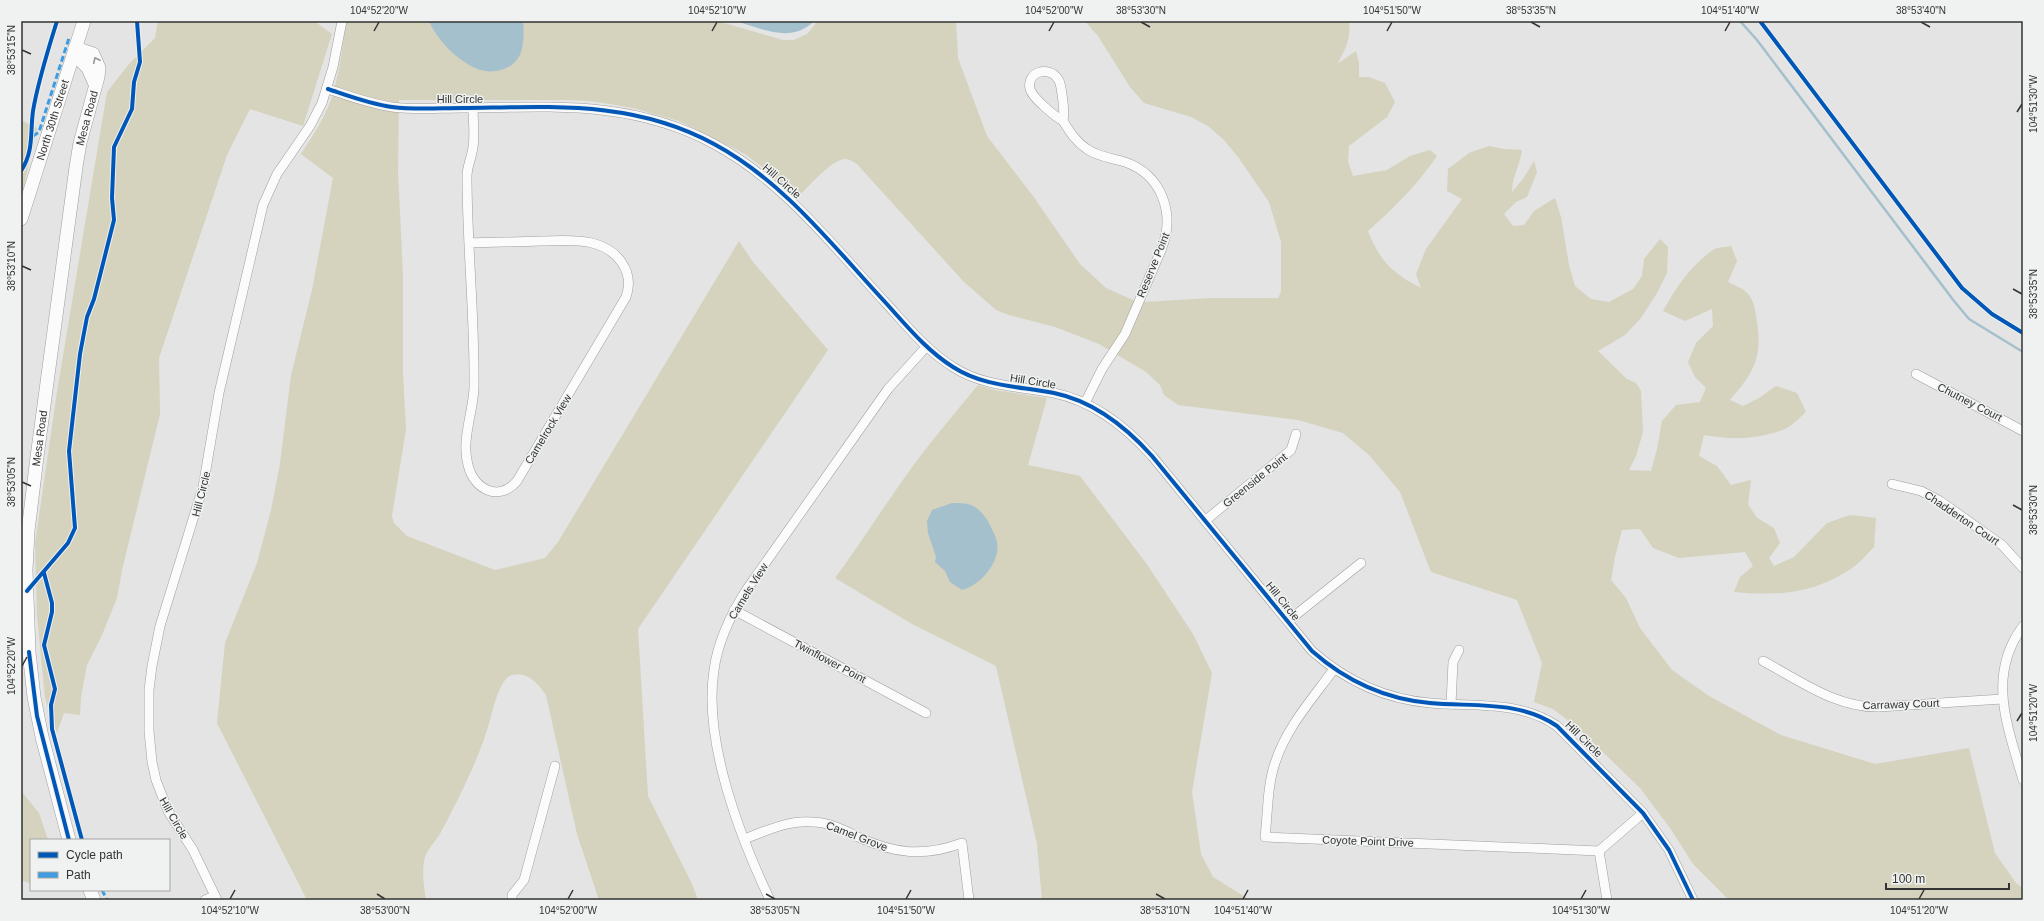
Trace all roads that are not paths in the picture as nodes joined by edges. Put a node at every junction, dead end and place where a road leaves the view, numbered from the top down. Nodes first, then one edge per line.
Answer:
1 (84, 21) edge
2 (342, 21) edge
3 (76, 48) junction
4 (328, 89) junction
5 (473, 107) junction
6 (1063, 121) junction
7 (21, 219) edge
8 (469, 243) junction
9 (926, 347) junction
10 (1916, 374) dead end
11 (1085, 403) junction
12 (2023, 431) edge
13 (1296, 434) dead end
14 (1892, 484) dead end
15 (1206, 520) junction
16 (1361, 563) dead end
17 (2023, 568) edge
18 (734, 610) junction
19 (1288, 621) junction
20 (2023, 626) edge
21 (1459, 650) dead end
22 (1763, 661) dead end
23 (1334, 669) junction
24 (2002, 699) junction
25 (1451, 704) junction
26 (926, 712) dead end
27 (555, 766) dead end
28 (2023, 780) edge
29 (1643, 813) junction
30 (69, 839) edge
31 (744, 839) junction
32 (1599, 851) junction
33 (512, 897) edge
34 (216, 898) edge
35 (205, 900) edge
36 (770, 900) edge
37 (969, 900) edge
38 (1607, 900) edge
39 (1693, 900) edge

1 - 3 main road, North 30th Street
2 - 4 street, Hill Circle
3 - 7 main road, North 30th Street
3 - 30 main road, Mesa Road
4 - 5 street, Hill Circle
4 - 34 street, Hill Circle
5 - 8 street, Camelrock View
5 - 9 street, Hill Circle
6 - 6 street, Reserve Point
6 - 11 street, Reserve Point
8 - 8 street, Camelrock View
9 - 11 street, Hill Circle
9 - 18 street, Camels View
10 - 12 street, Chutney Court
11 - 15 street, Hill Circle
13 - 15 street, Greenside Point
14 - 17 street, Chadderton Court
15 - 19 street, Hill Circle
16 - 19 street
18 - 26 street, Twinflower Point
18 - 31 street, Camels View
19 - 23 street, Hill Circle
20 - 24 street
21 - 25 street
22 - 24 street, Carraway Court
23 - 25 street, Hill Circle
23 - 32 street, Coyote Point Drive
24 - 28 street
25 - 29 street, Hill Circle
27 - 33 street
29 - 32 street
29 - 39 street, Hill Circle
31 - 36 street, Camels View
31 - 37 street, Camel Grove
32 - 38 street
34 - 35 street

